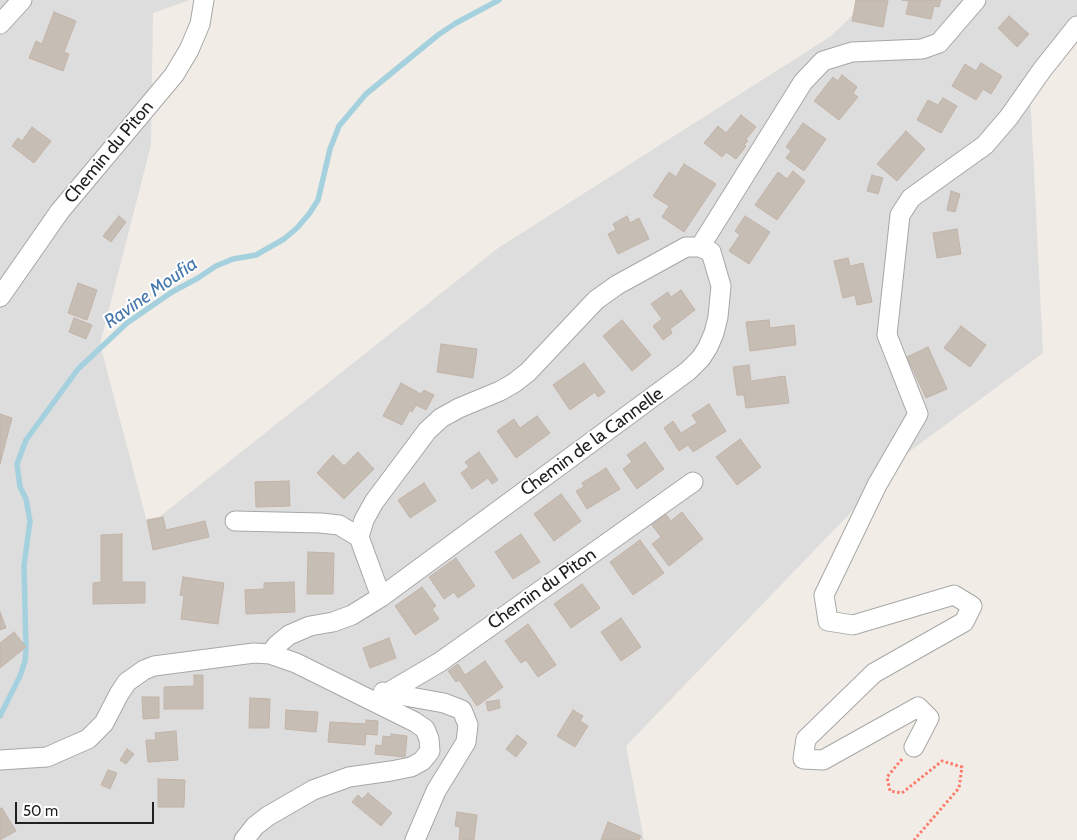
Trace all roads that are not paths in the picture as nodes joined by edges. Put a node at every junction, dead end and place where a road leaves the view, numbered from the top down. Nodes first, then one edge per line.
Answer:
1 (22, 0) edge
2 (204, 0) edge
3 (976, 0) edge
4 (0, 24) edge
5 (1077, 26) edge
6 (700, 247) junction
7 (0, 297) edge
8 (693, 482) dead end
9 (235, 521) dead end
10 (359, 537) junction
11 (381, 597) junction
12 (270, 654) junction
13 (347, 689) junction
14 (389, 692) junction
15 (914, 747) road end
16 (0, 760) edge
17 (244, 840) edge
18 (415, 840) edge

1 - 4 street
2 - 7 street, Chemin du Piton
3 - 6 street
5 - 15 street
6 - 10 street
6 - 11 street, Chemin de la Cannelle
8 - 14 street, Chemin du Piton
9 - 10 street
10 - 11 street
11 - 12 street, Chemin de la Cannelle
12 - 13 street
12 - 16 street
13 - 14 street
13 - 17 street
14 - 18 street

